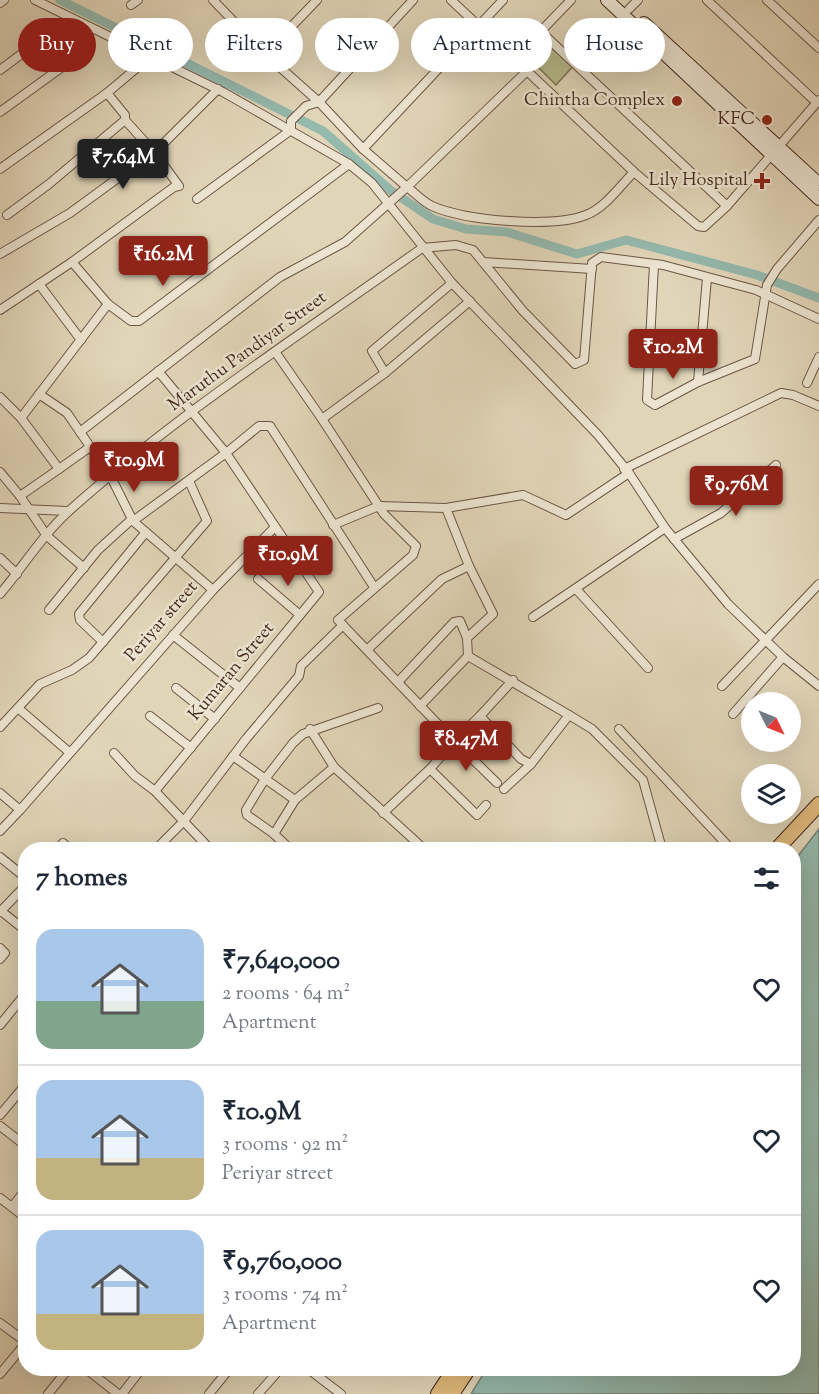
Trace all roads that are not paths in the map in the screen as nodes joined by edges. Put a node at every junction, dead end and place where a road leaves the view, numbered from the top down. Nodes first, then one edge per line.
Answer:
1 (4, 0) edge
2 (35, 0) edge
3 (213, 0) edge
4 (317, 0) edge
5 (413, 0) edge
6 (452, 0) edge
7 (503, 0) edge
8 (571, 0) edge
9 (607, 0) edge
10 (619, 0) edge
11 (707, 0) edge
12 (767, 0) edge
13 (0, 3) edge
14 (633, 5) edge
15 (70, 18) edge
16 (230, 18) edge
17 (300, 18) edge
18 (471, 18) edge
19 (486, 18) edge
20 (552, 20) edge
21 (552, 42) edge
22 (819, 48) edge
23 (18, 57) edge
24 (0, 70) edge
25 (55, 72) edge
26 (132, 72) edge
27 (183, 72) edge
28 (285, 72) edge
29 (435, 72) edge
30 (526, 72) edge
31 (528, 72) edge
32 (218, 89) junction
33 (107, 93) junction
34 (818, 101) edge
35 (319, 102) junction
36 (0, 112) edge
37 (125, 120) junction
38 (291, 126) junction
39 (363, 149) junction
40 (775, 150) junction
41 (154, 152) junction
42 (349, 164) junction
43 (0, 169) edge
44 (634, 172) junction
45 (819, 184) edge
46 (405, 188) junction
47 (197, 199) dead end
48 (819, 199) edge
49 (391, 201) junction
50 (727, 206) junction
51 (7, 215) dead end
52 (819, 220) edge
53 (422, 248) junction
54 (0, 254) edge
55 (72, 262) junction
56 (483, 262) junction
57 (654, 264) junction
58 (591, 269) junction
59 (707, 278) junction
60 (452, 283) junction
61 (39, 284) junction
62 (766, 289) junction
63 (470, 301) junction
64 (108, 304) junction
65 (0, 310) edge
66 (819, 319) edge
67 (81, 340) junction
68 (276, 353) junction
69 (819, 357) edge
70 (158, 371) junction
71 (385, 373) junction
72 (698, 382) junction
73 (807, 383) dead end
74 (39, 394) junction
75 (0, 397) edge
76 (819, 406) edge
77 (190, 413) junction
78 (21, 418) junction
79 (322, 419) junction
80 (80, 432) junction
81 (90, 447) junction
82 (226, 453) junction
83 (776, 465) dead end
84 (58, 469) junction
85 (627, 471) junction
86 (0, 472) edge
87 (111, 477) junction
88 (189, 481) junction
89 (20, 496) junction
90 (379, 506) junction
91 (0, 508) edge
92 (446, 508) junction
93 (29, 511) junction
94 (68, 511) junction
95 (133, 520) junction
96 (333, 525) junction
97 (275, 527) junction
98 (665, 528) junction
99 (147, 532) junction
100 (47, 536) junction
101 (674, 539) junction
102 (0, 558) edge
103 (177, 559) junction
104 (469, 566) junction
105 (84, 568) junction
106 (17, 574) junction
107 (258, 579) dead end
108 (819, 584) edge
109 (374, 586) junction
110 (576, 589) junction
111 (213, 590) junction
112 (0, 594) edge
113 (49, 610) dead end
114 (300, 615) junction
115 (533, 617) dead end
116 (343, 625) junction
117 (173, 635) junction
118 (466, 638) junction
119 (766, 640) junction
120 (103, 642) junction
121 (368, 649) junction
122 (468, 656) junction
123 (783, 657) junction
124 (648, 668) dead end
125 (513, 680) junction
126 (398, 682) junction
127 (722, 686) dead end
128 (819, 686) edge
129 (176, 688) dead end
130 (240, 688) junction
131 (420, 706) junction
132 (18, 708) junction
133 (378, 708) dead end
134 (733, 714) dead end
135 (568, 715) junction
136 (150, 716) dead end
137 (480, 716) junction
138 (215, 718) junction
139 (0, 728) edge
140 (310, 729) junction
141 (619, 729) dead end
142 (454, 741) junction
143 (191, 748) junction
144 (69, 752) junction
145 (114, 753) dead end
146 (233, 756) junction
147 (531, 764) junction
148 (334, 767) junction
149 (430, 769) junction
150 (265, 779) junction
151 (155, 791) junction
152 (0, 793) edge
153 (296, 801) junction
154 (486, 805) dead end
155 (819, 809) edge
156 (20, 810) junction
157 (383, 813) junction
158 (184, 821) junction
159 (0, 831) edge
160 (274, 834) junction
161 (163, 842) edge
162 (204, 842) edge
163 (283, 842) edge
164 (416, 842) edge
165 (660, 842) edge
166 (724, 842) edge
167 (788, 842) edge
168 (0, 857) edge
169 (18, 872) edge
170 (18, 894) edge
171 (1, 912) edge
172 (18, 925) edge
173 (0, 948) edge
174 (0, 959) edge
175 (18, 1003) edge
176 (0, 1025) edge
177 (18, 1094) edge
178 (0, 1115) edge
179 (0, 1126) edge
180 (18, 1140) edge
181 (0, 1198) edge
182 (18, 1199) edge
183 (12, 1207) junction
184 (18, 1212) edge
185 (0, 1323) edge
186 (18, 1337) edge
187 (18, 1352) edge
188 (0, 1374) edge
189 (63, 1376) edge
190 (96, 1376) edge
191 (135, 1376) edge
192 (224, 1376) edge
193 (274, 1376) edge
194 (317, 1376) edge
195 (450, 1376) edge
196 (464, 1376) edge
197 (48, 1394) edge
198 (120, 1394) edge
199 (209, 1394) edge
200 (258, 1394) edge
201 (340, 1394) edge
202 (438, 1394) edge
203 (452, 1394) edge

1 - 13 street
2 - 15 street
3 - 16 street
4 - 17 street
5 - 35 street
6 - 18 street
7 - 19 street
8 - 20 street
9 - 40 main road
10 - 14 main road
11 - 34 street
12 - 22 street
14 - 40 main road
21 - 50 street
23 - 24 street
25 - 36 street
26 - 33 street
27 - 32 street
28 - 35 street
29 - 39 street
30 - 46 street
31 - 44 street
32 - 38 street
32 - 41 street
33 - 37 street
33 - 43 street
34 - 40 street
35 - 38 street
35 - 39 street
37 - 41 street
37 - 51 street
38 - 42 street
38 - 47 street
39 - 46 street
40 - 45 main road
40 - 48 main road
40 - 50 street
41 - 54 street
41 - 55 street
42 - 49 street
42 - 64 street
44 - 46 street
44 - 50 street
46 - 49 street
49 - 53 street
49 - 70 street
52 - 62 street
53 - 56 street
53 - 60 street
53 - 68 street, Maruthu Pandiyar Street
55 - 61 street
55 - 64 street
56 - 58 street
56 - 58 street
57 - 58 street
57 - 59 street
57 - 72 street
59 - 62 street
59 - 72 street
60 - 63 street
60 - 71 street
61 - 65 street
61 - 67 street
62 - 66 street
62 - 72 street
63 - 71 street
63 - 85 street
64 - 67 street
67 - 74 street
68 - 77 street, Maruthu Pandiyar Street
68 - 79 street
69 - 73 street
70 - 77 street
70 - 80 street
71 - 79 street
74 - 78 street
74 - 80 street
75 - 78 street
76 - 85 street
77 - 82 street
77 - 87 street, Maruthu Pandiyar Street
78 - 84 street
79 - 90 street
80 - 81 street
81 - 84 street
81 - 87 street
82 - 88 street
82 - 96 street
82 - 97 street, Kumaran Street
83 - 101 street
84 - 89 street
85 - 92 street
85 - 98 street
86 - 89 street
87 - 94 street, Maruthu Pandiyar Street
87 - 95 street
88 - 95 street
88 - 103 street
89 - 93 street
90 - 92 street
90 - 96 street
90 - 109 street
91 - 93 street
92 - 104 street
93 - 94 street
93 - 100 street
94 - 100 street, Maruthu Pandiyar Street
95 - 99 street, Periyar street
95 - 105 street
96 - 109 street
97 - 111 street, Periyar street
97 - 114 street, Kumaran Street
98 - 101 street
98 - 110 street
99 - 103 street, Periyar street
99 - 120 street
100 - 105 street
100 - 106 street, Maruthu Pandiyar Street
101 - 119 street
102 - 106 street
103 - 111 street, Periyar street
103 - 120 street
104 - 118 street
104 - 121 street
105 - 113 street
106 - 112 street, Maruthu Pandiyar Street
107 - 114 street
108 - 119 street
109 - 116 street
110 - 115 street
110 - 124 street
111 - 117 street, Periyar street
114 - 130 street, Kumaran Street
116 - 121 street
116 - 146 street
117 - 130 street
117 - 144 street, Periyar street
118 - 122 street
118 - 126 street
119 - 123 street
119 - 127 street
120 - 132 street
121 - 126 street
122 - 125 street
122 - 131 street
123 - 128 street
123 - 134 street
125 - 135 street
125 - 137 street
126 - 131 street
129 - 138 street
130 - 138 street, Kumaran Street
131 - 142 street
132 - 139 street
132 - 144 street
133 - 140 street
135 - 147 street
135 - 165 street
136 - 143 street
137 - 142 street
137 - 147 street
138 - 143 street, Kumaran Street
140 - 148 street
140 - 150 street
141 - 166 street
142 - 147 street
142 - 149 street
143 - 151 street, Kumaran Street
144 - 156 street, Periyar street
145 - 151 street
146 - 150 street
146 - 158 street
148 - 153 street
148 - 157 street
149 - 154 street
149 - 157 street
150 - 153 street
150 - 160 street
151 - 158 street
152 - 156 street
153 - 160 street
155 - 167 main road
156 - 159 street, Periyar street
157 - 164 street
158 - 161 street
158 - 162 street
160 - 163 street
168 - 169 street
170 - 171 street
171 - 172 street
173 - 174 street
175 - 176 street
177 - 178 street
179 - 180 street
181 - 183 street
182 - 183 street
183 - 184 street
185 - 186 street
187 - 188 street
189 - 197 street
190 - 198 street
191 - 198 street
192 - 199 street
193 - 200 street
194 - 201 street
195 - 202 main road
196 - 203 main road

